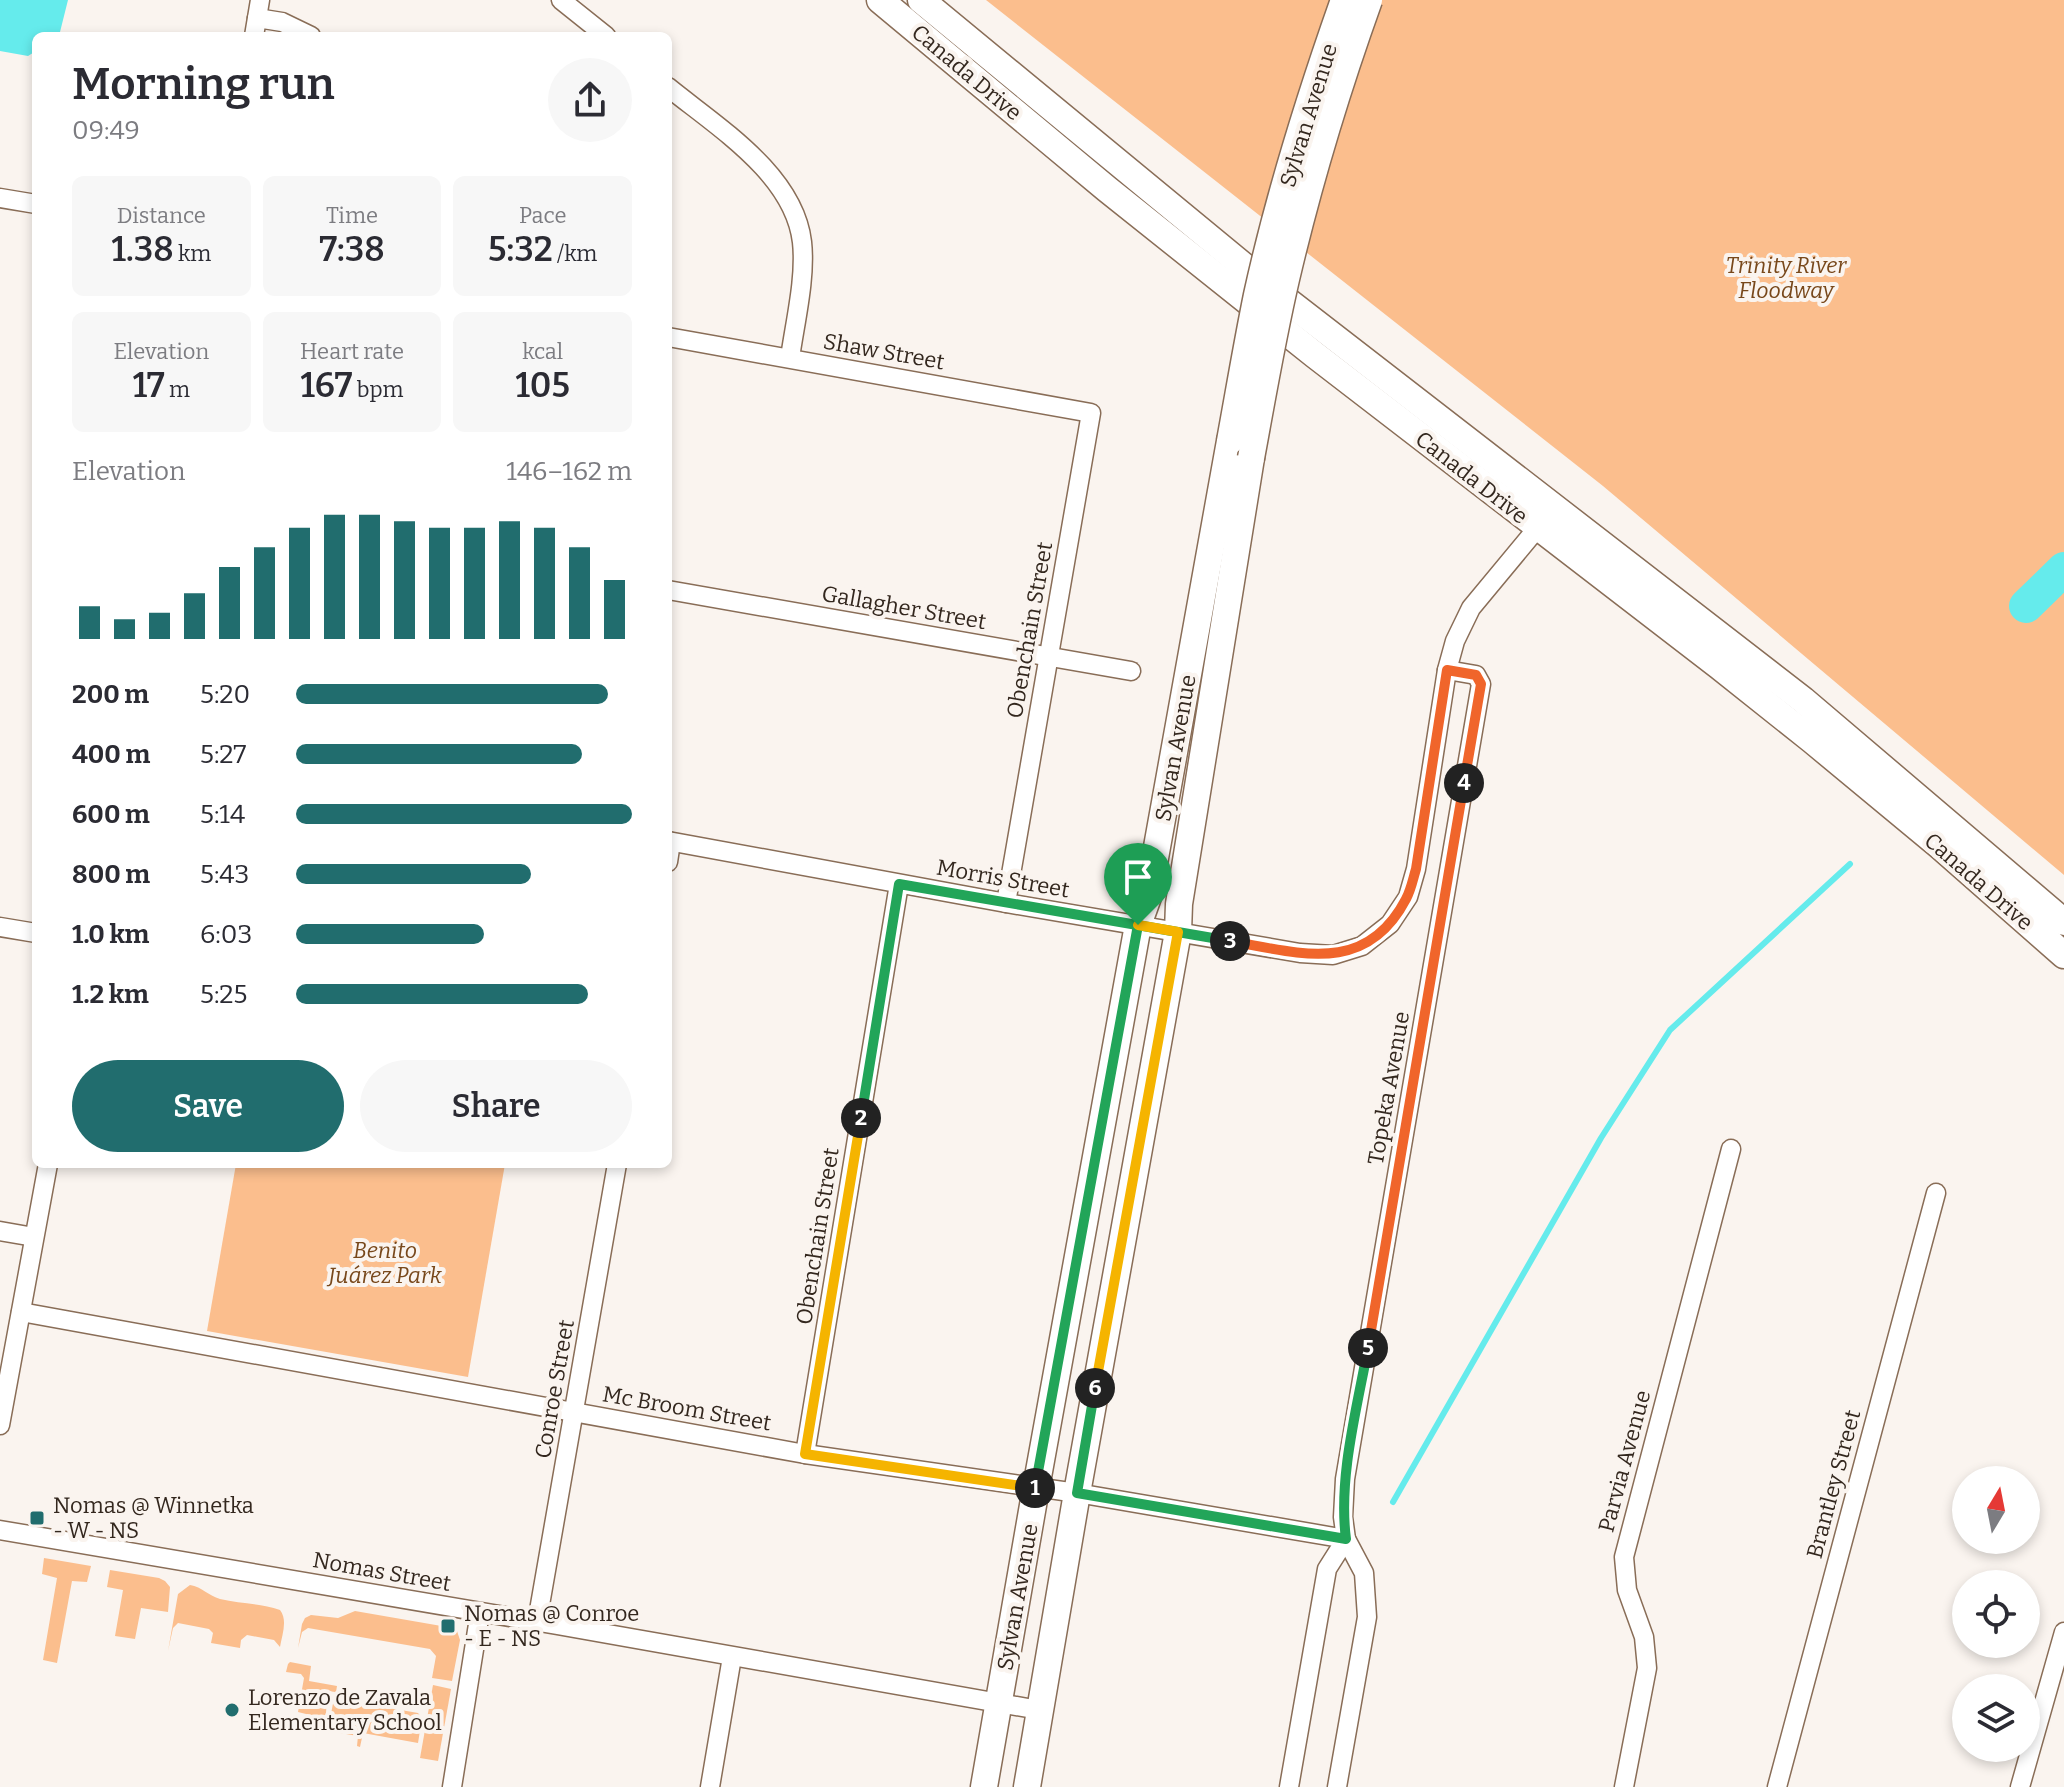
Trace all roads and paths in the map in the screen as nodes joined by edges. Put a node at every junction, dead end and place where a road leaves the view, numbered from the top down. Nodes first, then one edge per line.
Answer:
1 (561, 0) edge
2 (880, 0) edge
3 (921, 0) edge
4 (1344, 0) edge
5 (1369, 0) edge
6 (257, 18) edge
7 (303, 32) edge
8 (601, 32) edge
9 (672, 90) edge
10 (1126, 170) junction
11 (1107, 189) junction
12 (0, 198) edge
13 (32, 203) edge
14 (672, 338) edge
15 (790, 358) junction
16 (1091, 413) joint
17 (1546, 517) junction
18 (672, 591) edge
19 (1048, 657) junction
20 (1447, 670) junction
21 (1131, 671) dead end
22 (672, 841) edge
23 (899, 884) junction
24 (1006, 903) junction
25 (2051, 921) edge
26 (1138, 925) junction
27 (0, 927) edge
28 (32, 932) edge
29 (1178, 932) junction
30 (2064, 955) edge
31 (1731, 1149) dead end
32 (47, 1168) edge
33 (616, 1168) edge
34 (1936, 1193) dead end
35 (0, 1231) edge
36 (34, 1237) junction
37 (21, 1312) junction
38 (574, 1412) junction
39 (0, 1425) edge
40 (805, 1454) junction
41 (1036, 1488) junction
42 (1077, 1493) junction
43 (0, 1530) edge
44 (1346, 1539) junction
45 (480, 1612) junction
46 (537, 1622) junction
47 (2064, 1632) edge
48 (732, 1657) junction
49 (1000, 1703) junction
50 (1039, 1710) junction
51 (452, 1787) edge
52 (710, 1787) edge
53 (984, 1787) edge
54 (1027, 1787) edge
55 (1289, 1787) edge
56 (1337, 1787) edge
57 (1627, 1787) edge
58 (1777, 1787) edge
59 (2020, 1787) edge

1 - 8 street
2 - 11 main road, Canada Drive
3 - 10 main road, Canada Drive
4 - 26 main road, Sylvan Avenue, bridge
5 - 29 main road, Sylvan Avenue, bridge
6 - 7 street
9 - 15 street
10 - 11 main road
10 - 17 main road, Canada Drive
11 - 17 main road, Canada Drive
12 - 13 street
14 - 15 street, Shaw Street
15 - 16 street, Shaw Street
16 - 19 street, Obenchain Street
17 - 20 street, Morris Street
17 - 25 main road, Canada Drive
18 - 19 street, Gallagher Street
19 - 21 street, Gallagher Street
19 - 24 street, Obenchain Street
20 - 29 street, Morris Street
20 - 44 street, Topeka Avenue
22 - 23 street, Morris Street
23 - 24 street, Morris Street
23 - 40 street, Obenchain Street
24 - 26 street, Morris Street
25 - 30 main road, Canada Drive
26 - 29 street, Morris Street
26 - 41 main road, Sylvan Avenue
27 - 28 street
29 - 42 main road, Sylvan Avenue
31 - 57 street, Parvia Avenue
32 - 36 street
33 - 38 street, Conroe Street
34 - 58 street, Brantley Street
35 - 36 street
36 - 37 street
37 - 38 street, Mc Broom Street
37 - 39 street
38 - 40 street, Mc Broom Street
38 - 46 street, Conroe Street
40 - 41 street, Mc Broom Street
41 - 42 street, Mc Broom Street
41 - 49 main road, Sylvan Avenue
42 - 44 street, Mc Broom Street
42 - 50 main road, Sylvan Avenue
43 - 45 street, Nomas Street
44 - 55 street
44 - 56 street, Topeka Avenue
45 - 46 street, Nomas Street
45 - 51 street
46 - 48 street, Nomas Street
47 - 59 street
48 - 49 street, Nomas Street
48 - 52 street
49 - 50 street, Nomas Street
49 - 53 main road, Sylvan Avenue
50 - 54 main road, Sylvan Avenue

